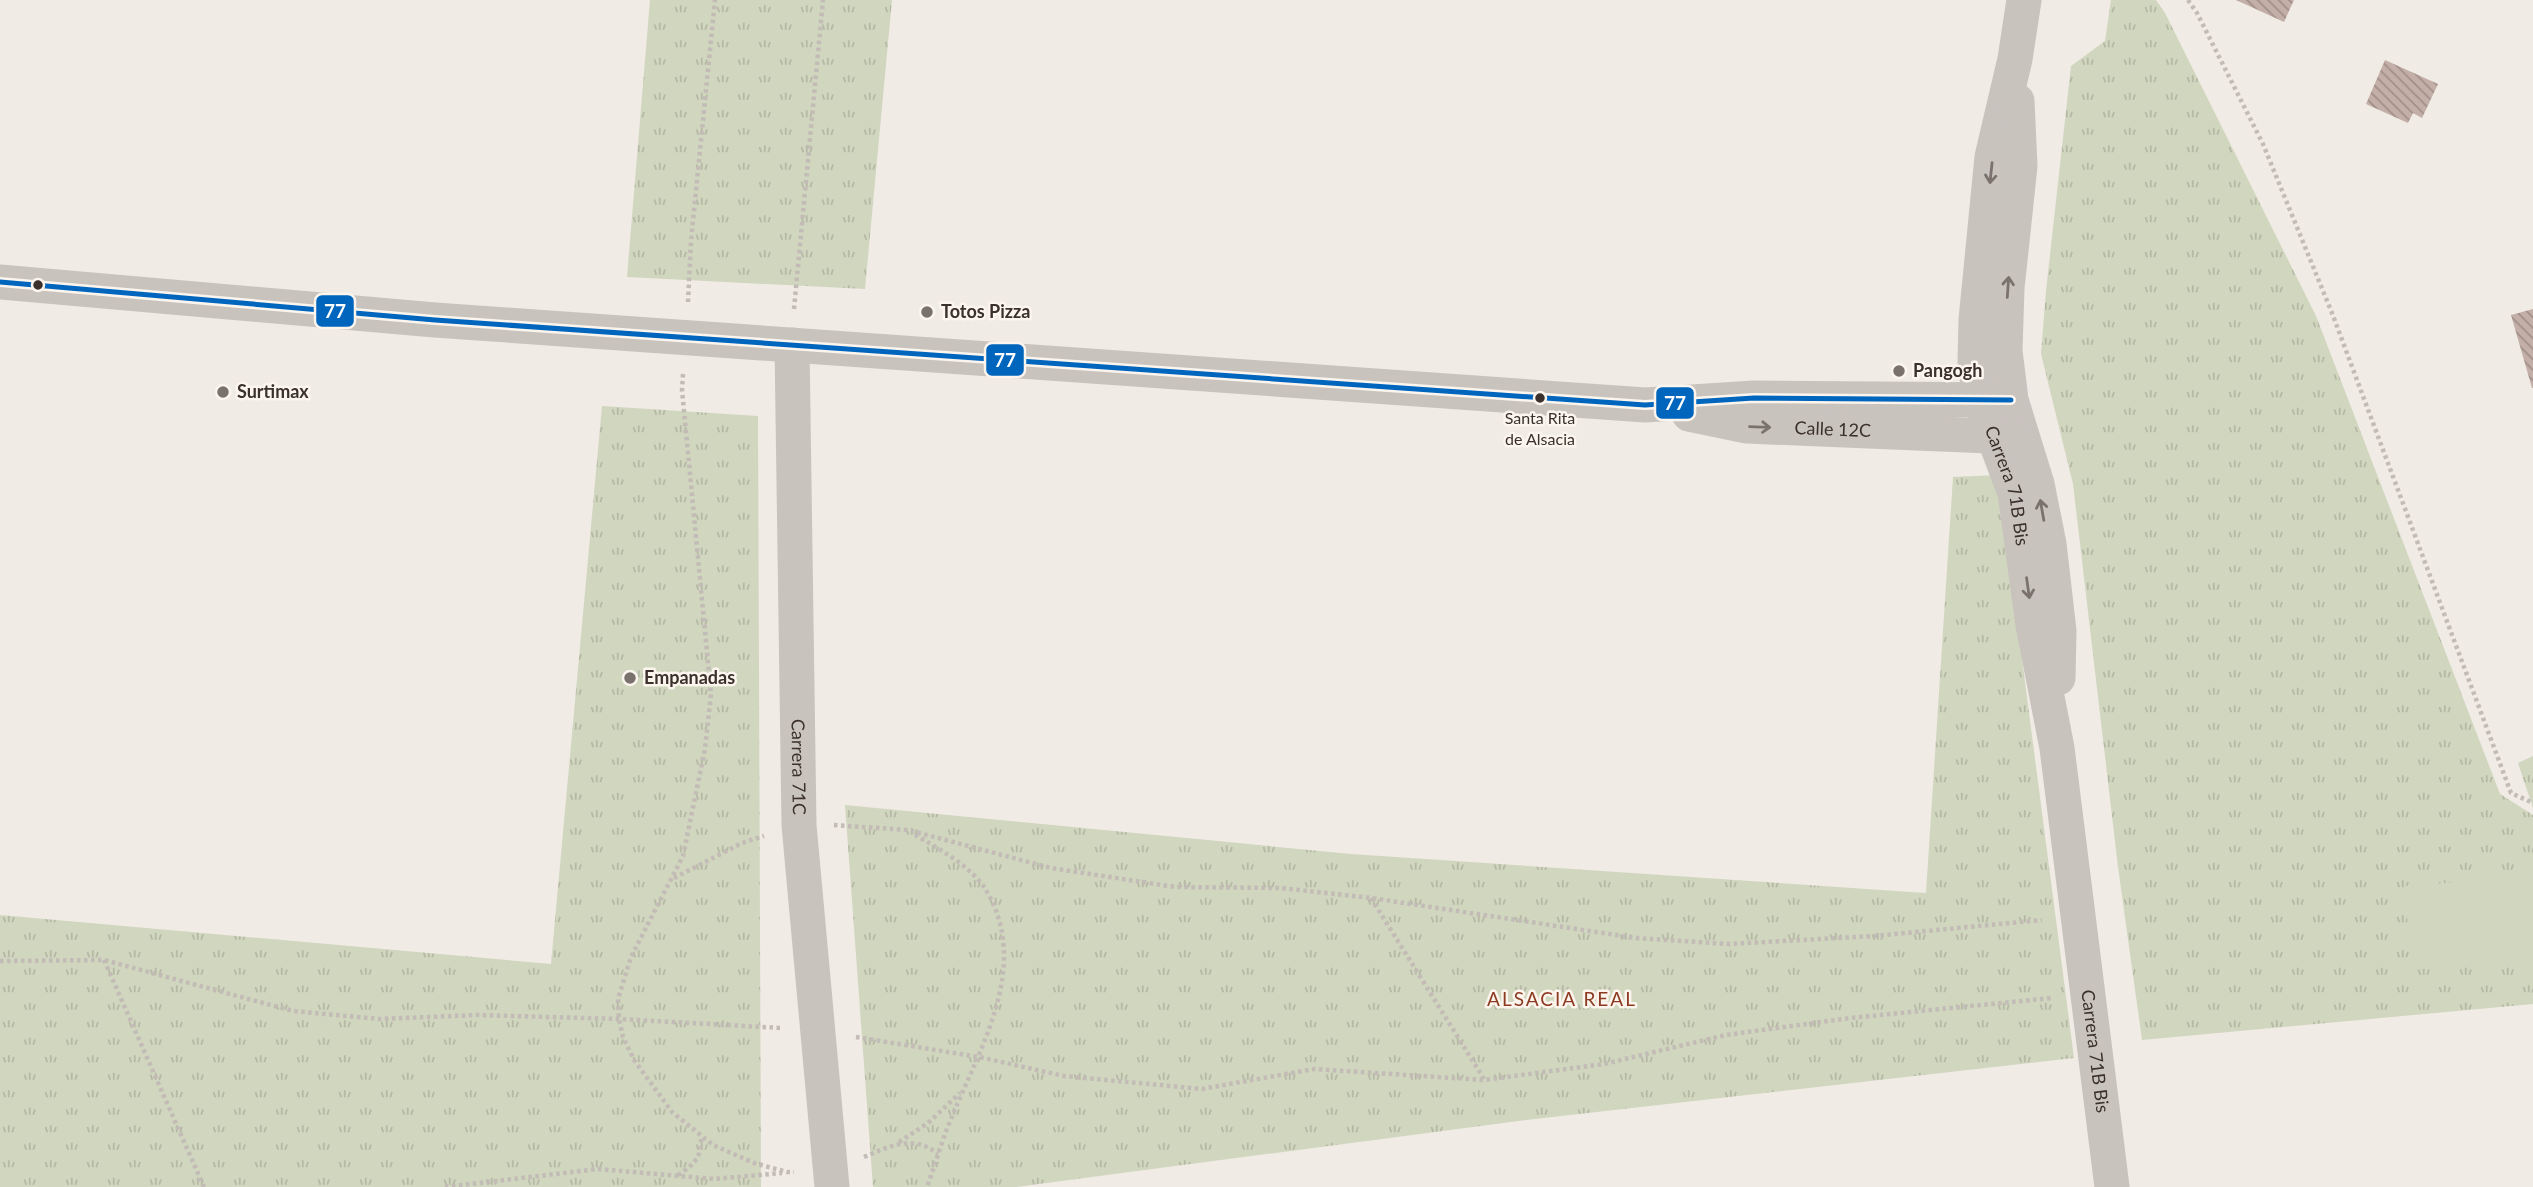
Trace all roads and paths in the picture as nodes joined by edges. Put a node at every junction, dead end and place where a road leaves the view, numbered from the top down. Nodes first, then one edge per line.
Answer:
1 (715, 0) edge
2 (823, 0) edge
3 (2024, 0) edge
4 (2188, 0) edge
5 (0, 282) edge
6 (686, 338) junction
7 (792, 345) junction
8 (1995, 400) junction
9 (1645, 405) junction
10 (2008, 437) junction
11 (2533, 803) edge
12 (799, 825) junction
13 (908, 830) junction
14 (672, 879) junction
15 (1371, 898) junction
16 (2078, 916) junction
17 (104, 960) junction
18 (0, 961) edge
19 (2088, 994) junction
20 (619, 1019) junction
21 (818, 1030) junction
22 (979, 1058) junction
23 (973, 1071) junction
24 (1484, 1080) junction
25 (701, 1136) junction
26 (895, 1145) junction
27 (938, 1154) junction
28 (787, 1172) junction
29 (678, 1176) junction
30 (831, 1178) edge
31 (204, 1187) edge
32 (445, 1187) edge
33 (927, 1187) edge
34 (2112, 1187) edge

1 - 6 path
2 - 7 path
3 - 8 street, Carrera 71B Bis
4 - 11 path
5 - 6 street, Calle 12C
6 - 7 street, Calle 12C
6 - 14 path
7 - 9 street, Calle 12C
7 - 12 street, Carrera 71C
8 - 9 street, Calle 12C
8 - 10 street, Carrera 71B Bis
9 -> 10 street, Calle 12C
10 - 16 street, Carrera 71B Bis
12 - 13 path
12 - 14 path
12 - 21 street, Carrera 71C
13 - 15 path
13 - 22 path
14 - 20 path
15 - 16 path
15 - 24 path
16 - 19 street, Carrera 71B Bis
17 - 18 path
17 - 20 path
17 - 31 path
19 - 24 path
19 - 34 street, Carrera 71B Bis
20 - 21 path
20 - 25 path
21 - 22 path
21 - 30 street, Carrera 71C
22 - 23 path
22 - 24 path
23 - 26 path
23 - 27 path
25 - 28 path
25 - 29 path
26 - 27 path
26 - 30 path
27 - 33 path
28 - 29 path
28 - 30 path
29 - 32 path

